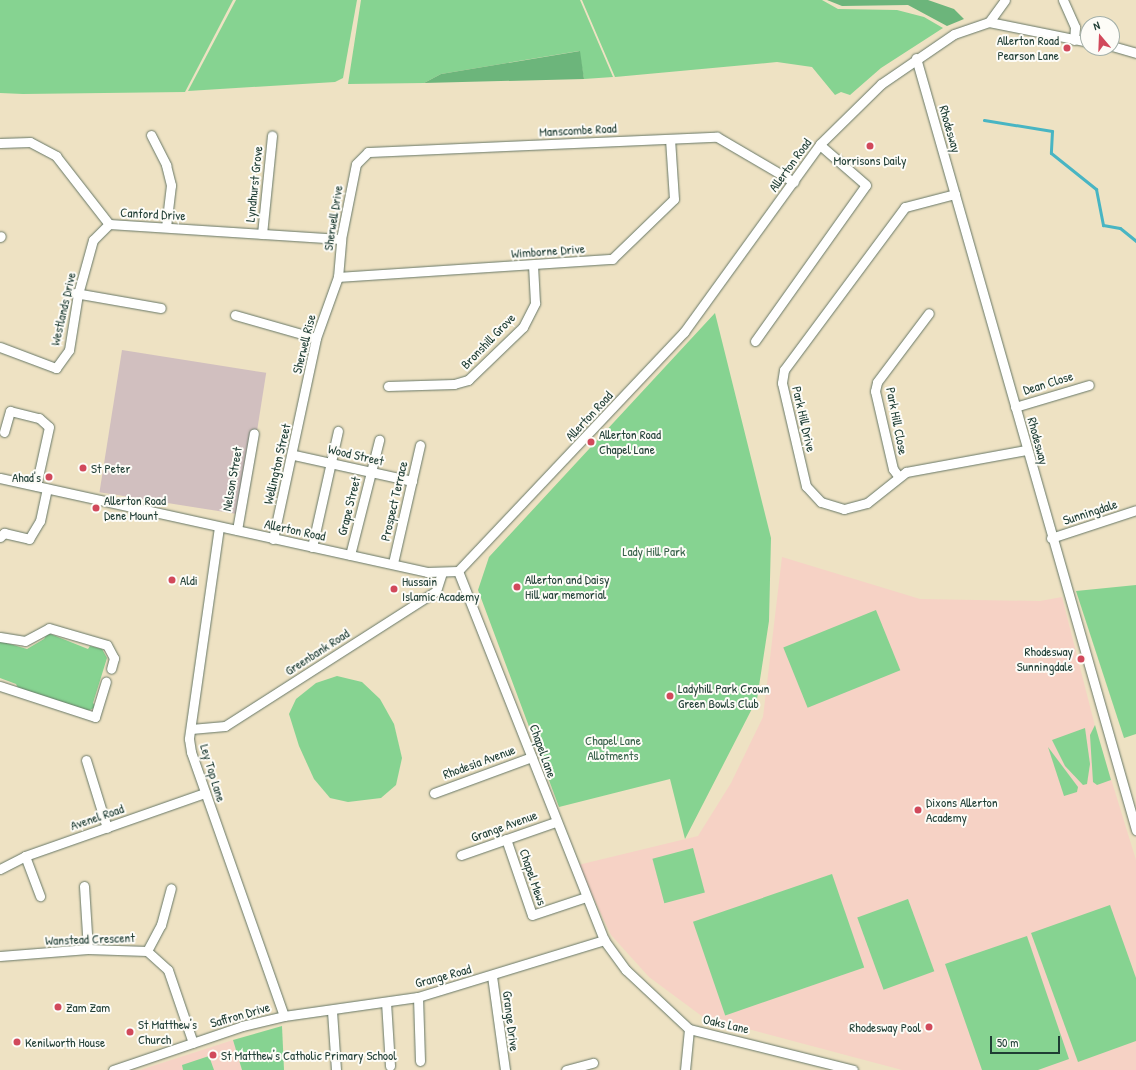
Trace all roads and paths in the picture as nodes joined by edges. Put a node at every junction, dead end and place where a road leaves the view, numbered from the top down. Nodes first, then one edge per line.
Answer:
1 (1004, 0) edge
2 (1063, 0) edge
3 (989, 22) junction
4 (1074, 40) junction
5 (1080, 41) edge
6 (1120, 46) edge
7 (1136, 47) edge
8 (1120, 48) edge
9 (1136, 53) edge
10 (916, 58) junction
11 (151, 136) dead end
12 (272, 136) dead end
13 (670, 139) junction
14 (0, 143) edge
15 (820, 145) junction
16 (356, 164) joint
17 (794, 182) junction
18 (955, 194) junction
19 (109, 224) junction
20 (166, 227) junction
21 (262, 234) junction
22 (341, 240) junction
23 (532, 265) junction
24 (338, 278) junction
25 (77, 294) junction
26 (161, 308) dead end
27 (929, 313) dead end
28 (235, 315) dead end
29 (316, 338) junction
30 (755, 341) dead end
31 (0, 347) edge
32 (1089, 385) dead end
33 (388, 386) dead end
34 (1015, 407) junction
35 (301, 419) joint
36 (338, 431) dead end
37 (4, 432) dead end
38 (254, 433) dead end
39 (379, 440) dead end
40 (420, 445) dead end
41 (1026, 450) junction
42 (294, 455) junction
43 (330, 463) junction
44 (371, 472) junction
45 (899, 477) junction
46 (0, 478) edge
47 (412, 481) junction
48 (36, 486) junction
49 (47, 489) junction
50 (1136, 510) edge
51 (219, 527) junction
52 (237, 530) junction
53 (0, 537) edge
54 (1051, 538) junction
55 (273, 539) junction
56 (312, 547) junction
57 (350, 555) junction
58 (393, 563) junction
59 (458, 571) junction
60 (442, 573) junction
61 (0, 637) edge
62 (111, 669) dead end
63 (106, 682) dead end
64 (0, 686) edge
65 (191, 729) junction
66 (532, 757) junction
67 (86, 760) dead end
68 (205, 793) junction
69 (434, 793) dead end
70 (555, 822) junction
71 (107, 828) junction
72 (1136, 830) edge
73 (506, 839) junction
74 (461, 855) dead end
75 (26, 856) junction
76 (0, 869) edge
77 (84, 886) dead end
78 (171, 888) dead end
79 (40, 896) dead end
80 (586, 897) junction
81 (604, 940) junction
82 (88, 949) junction
83 (147, 951) junction
84 (0, 956) edge
85 (492, 976) junction
86 (418, 997) junction
87 (386, 1002) junction
88 (332, 1011) junction
89 (284, 1016) junction
90 (690, 1029) junction
91 (193, 1043) junction
92 (420, 1061) dead end
93 (593, 1063) dead end
94 (390, 1066) dead end
95 (113, 1070) edge
96 (336, 1070) edge
97 (505, 1070) edge
98 (566, 1070) edge
99 (686, 1070) edge
100 (854, 1070) edge

1 - 3 street
2 - 4 street
3 - 4 street
3 - 10 street, Allerton Road
4 - 5 street
6 - 7 street
8 - 9 street
10 - 15 street, Allerton Road
10 - 18 street, Rhodesway
11 - 20 street
12 - 21 street, Lyndhurst Grove
13 - 16 street, Manscombe Road
13 - 17 street, Manscombe Road
13 - 23 street, Wimborne Drive
14 - 19 street, Canford Drive
15 - 17 street, Allerton Road
15 - 30 street
16 - 22 street, Sherwell Drive
17 - 59 street, Allerton Road
18 - 34 street, Rhodesway
18 - 45 street, Park Hill Drive
19 - 20 street, Canford Drive
19 - 25 street, Westlands Drive
20 - 21 street, Canford Drive
21 - 22 street, Canford Drive
22 - 24 street, Sherwell Drive
23 - 24 street, Wimborne Drive
23 - 33 street, Bronshill Grove
24 - 29 street, Sherwell Rise
25 - 26 street
25 - 31 street, Westlands Drive
27 - 45 street, Park Hill Close
28 - 29 street
29 - 35 street, Sherwell Rise
32 - 34 street, Dean Close
34 - 41 street, Rhodesway
35 - 42 street, Wellington Street
36 - 43 street
37 - 48 street
38 - 52 street, Nelson Street
39 - 44 street, Grape Street
40 - 47 street, Prospect Terrace
41 - 45 street, Park Hill Drive
41 - 54 street, Rhodesway
42 - 43 street, Wood Street
42 - 55 street, Wellington Street
43 - 44 street, Wood Street
43 - 56 street
44 - 47 street, Wood Street
44 - 57 street, Grape Street
46 - 48 street, Allerton Road
47 - 58 street, Prospect Terrace
48 - 49 street, Allerton Road
49 - 51 street, Allerton Road
49 - 53 street
50 - 54 street, Sunningdale
51 - 52 street, Allerton Road
51 - 65 street, Ley Top Lane
52 - 55 street, Allerton Road
54 - 72 street, Rhodesway
55 - 56 street, Allerton Road
56 - 57 street, Allerton Road
57 - 58 street, Allerton Road
58 - 60 street, Allerton Road
59 - 60 street, Allerton Road
59 - 66 street, Chapel Lane
60 - 65 street, Greenbank Road
61 - 62 street
63 - 64 street
65 - 68 street, Ley Top Lane
66 - 69 street, Rhodesia Avenue
66 - 70 street, Chapel Lane
67 - 71 street
68 - 71 street, Avenel Road
68 - 89 street, Ley Top Lane
70 - 73 street, Grange Avenue
70 - 80 street, Chapel Lane
71 - 75 street, Avenel Road
73 - 74 street, Grange Avenue
73 - 80 street, Chapel Mews
75 - 76 street, Avenel Road
75 - 79 street
77 - 82 street
78 - 83 street
80 - 81 street, Chapel Lane
81 - 85 street, Grange Road
81 - 90 street, Oaks Lane
82 - 83 street, Wanstead Crescent
82 - 84 street, Wanstead Crescent
83 - 91 street, Wanstead Crescent
85 - 86 street, Grange Road
85 - 97 street, Grange Drive
86 - 87 street, Grange Road
86 - 92 street
87 - 88 street, Grange Road
87 - 94 street
88 - 89 street, Grange Road
88 - 96 street
89 - 91 street, Saffron Drive
90 - 99 street
90 - 100 street, Oaks Lane
91 - 95 street, Saffron Drive
93 - 98 street

